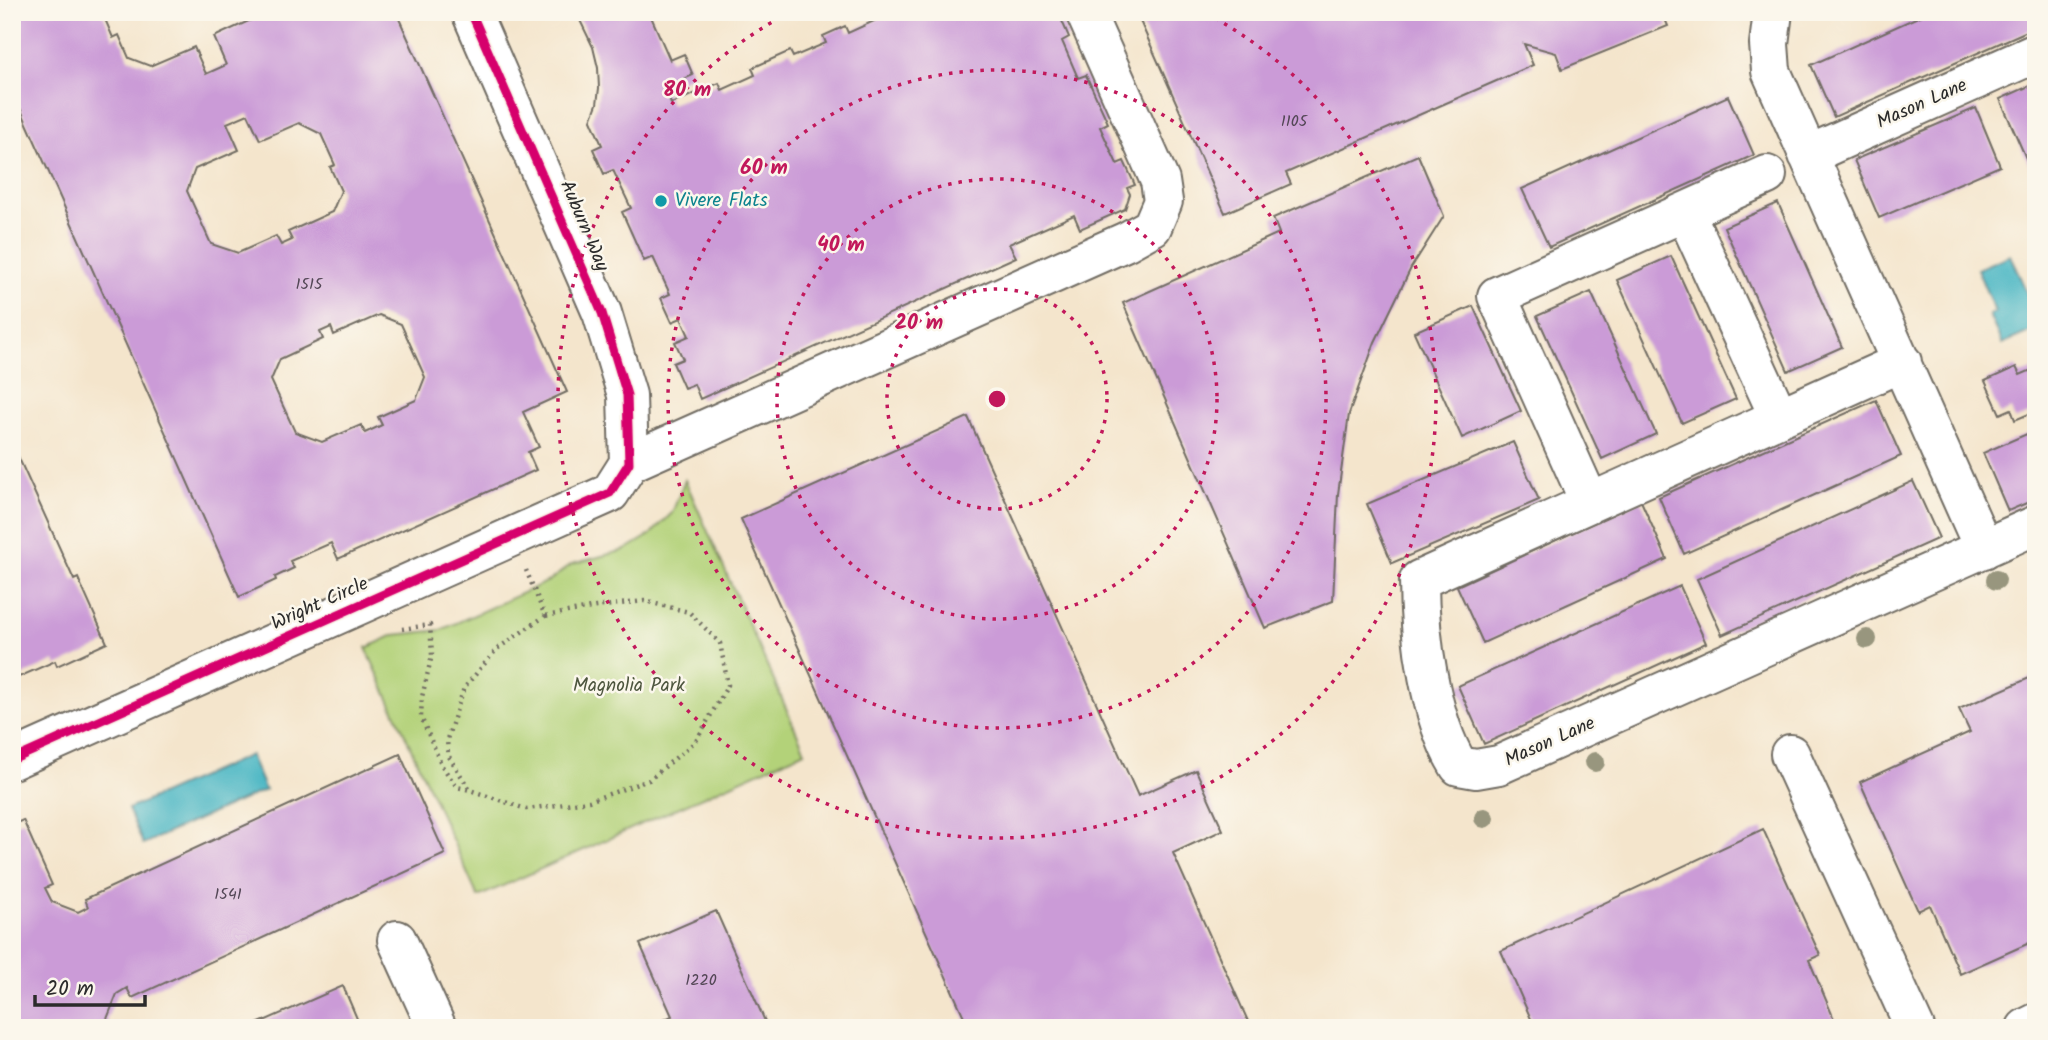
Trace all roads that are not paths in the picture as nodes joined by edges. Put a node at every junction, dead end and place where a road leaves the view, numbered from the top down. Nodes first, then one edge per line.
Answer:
1 (471, 12) edge
2 (1085, 12) edge
3 (1773, 12) edge
4 (2036, 53) edge
5 (1808, 155) junction
6 (1768, 175) dead end
7 (1685, 212) junction
8 (1902, 362) junction
9 (1779, 418) junction
10 (628, 463) junction
11 (1590, 503) junction
12 (2036, 525) edge
13 (1984, 549) junction
14 (1790, 754) dead end
15 (12, 760) edge
16 (397, 940) dead end
17 (2036, 1023) edge
18 (437, 1028) edge
19 (1915, 1028) edge
20 (2026, 1028) edge

1 - 10 street, Auburn Way
2 - 10 street
3 - 5 street
4 - 5 street, Mason Lane
5 - 8 street
6 - 7 street
7 - 9 street
7 - 11 street
8 - 9 street, Mason Lane
8 - 13 street
9 - 11 street, Mason Lane
10 - 15 street, Wright Circle
11 - 13 street, Mason Lane
12 - 13 street, Mason Lane
14 - 19 street
16 - 18 street
17 - 20 street

